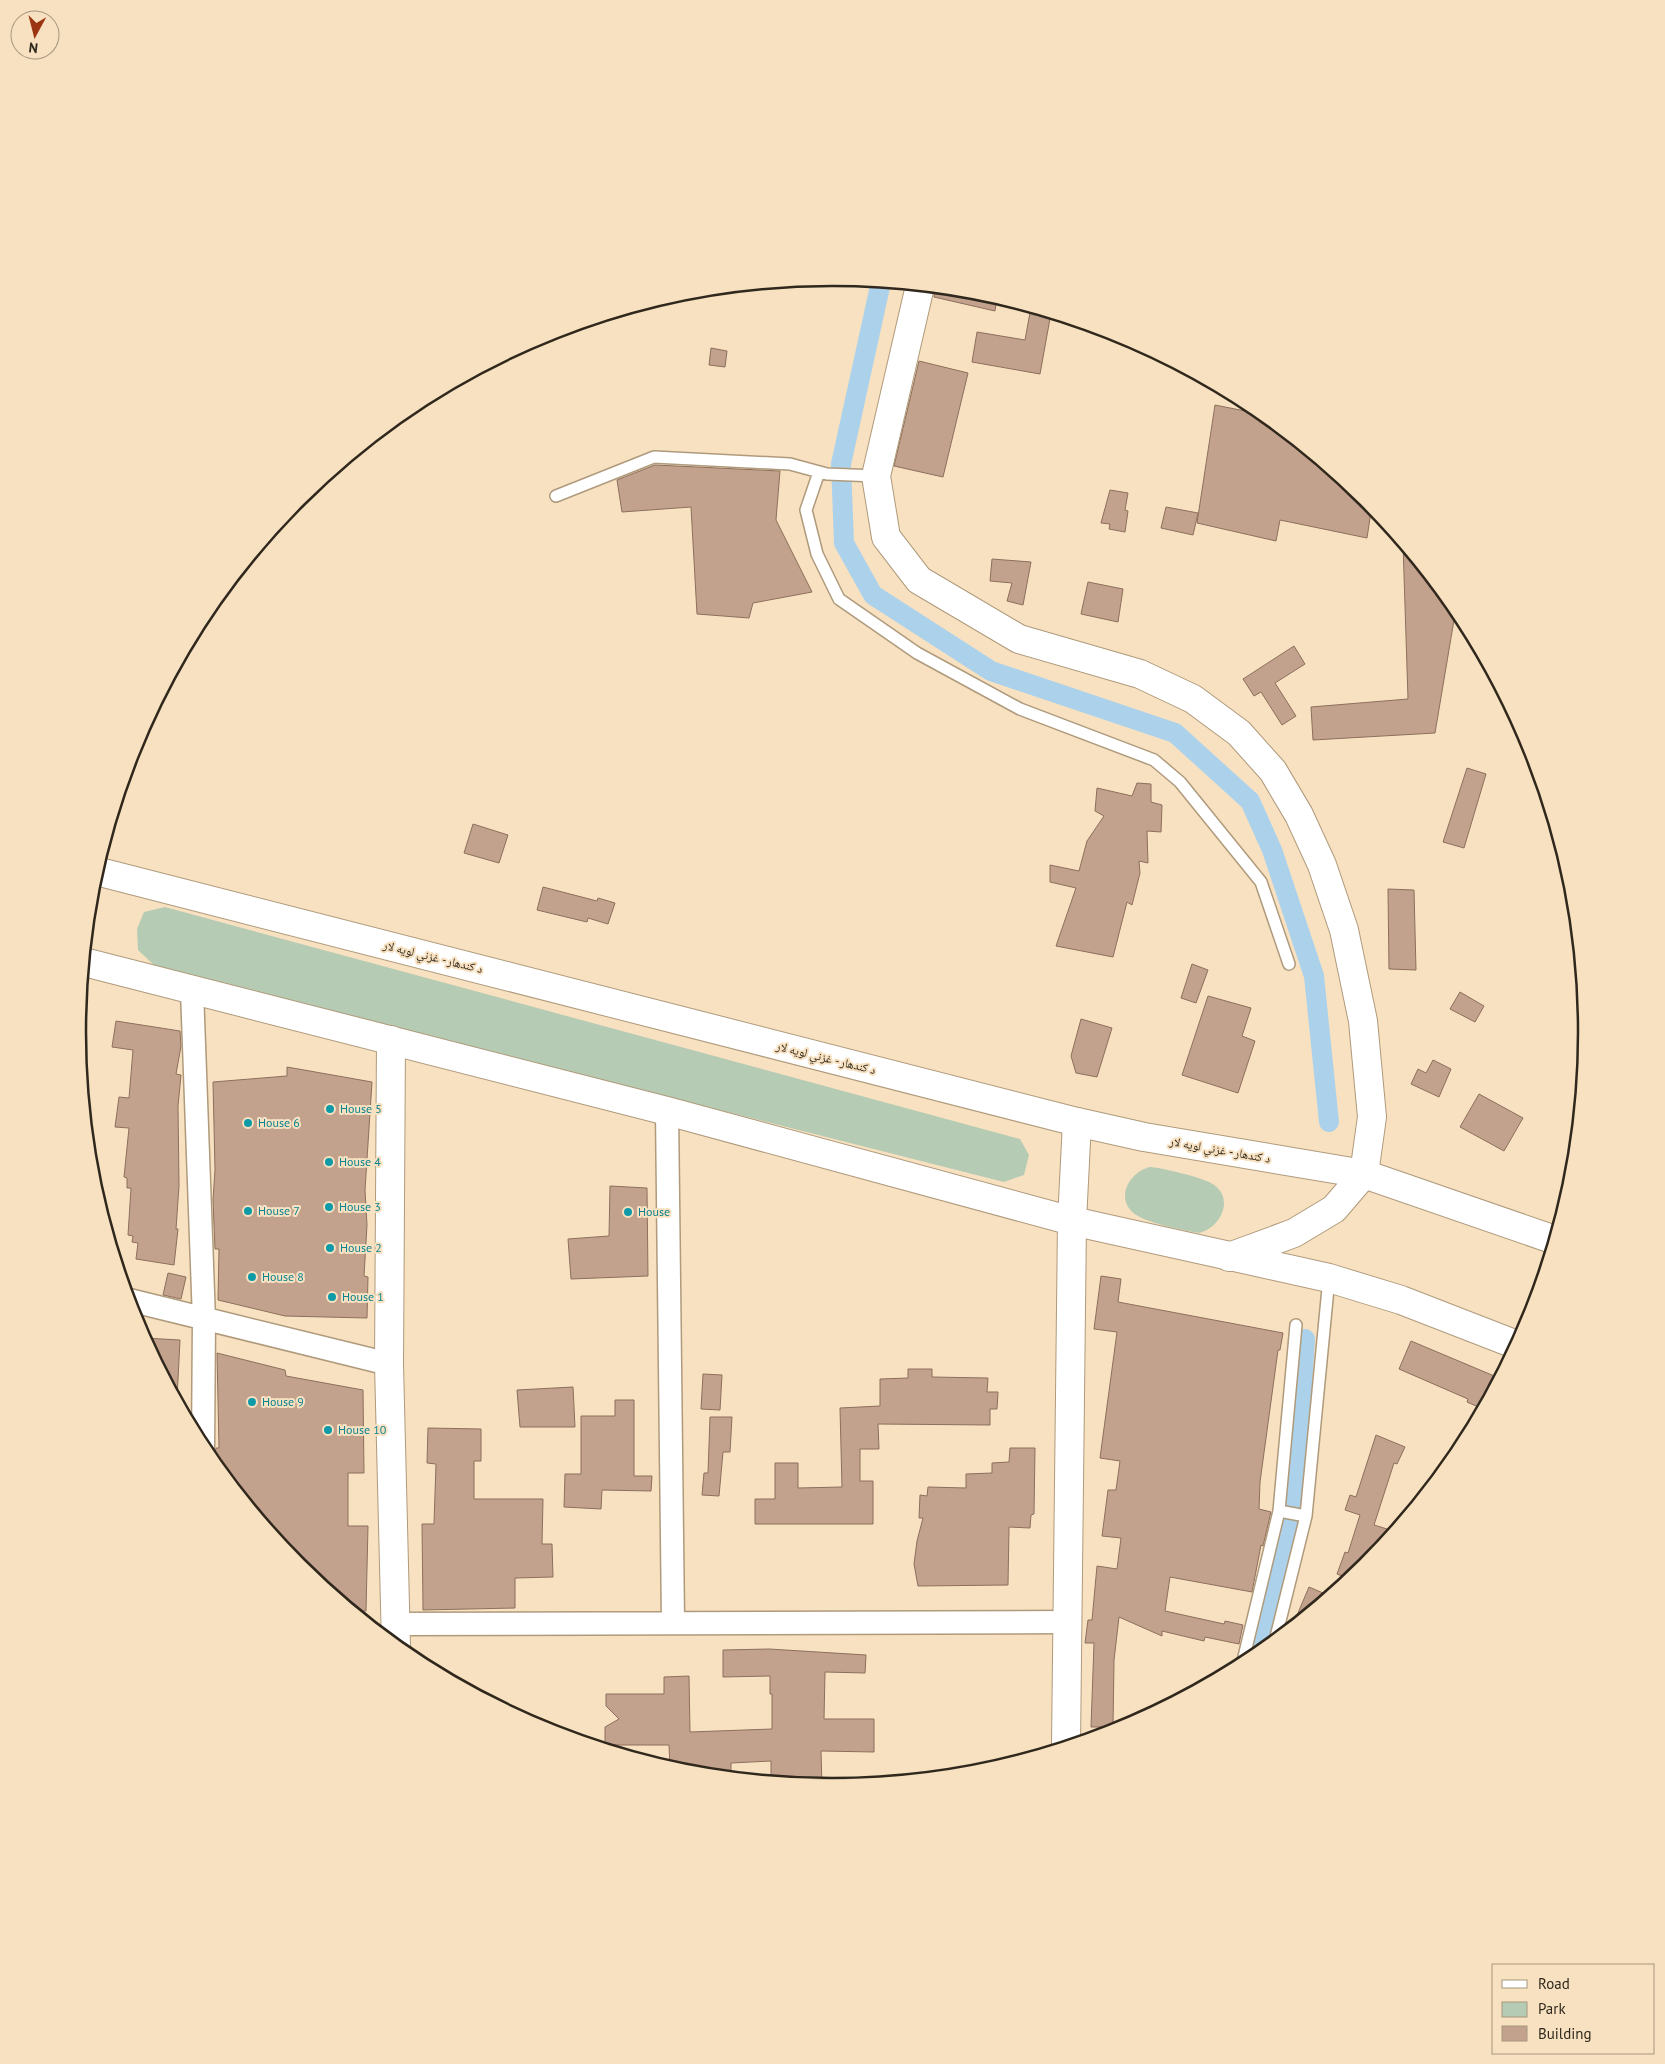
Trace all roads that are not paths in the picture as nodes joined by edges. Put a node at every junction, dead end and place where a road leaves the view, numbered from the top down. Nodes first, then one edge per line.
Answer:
1 (919, 291) edge
2 (823, 473) junction
3 (865, 476) junction
4 (556, 496) dead end
5 (104, 873) edge
6 (90, 964) edge
7 (1289, 964) dead end
8 (192, 990) junction
9 (391, 1040) junction
10 (667, 1111) junction
11 (1077, 1122) junction
12 (1364, 1174) junction
13 (1072, 1221) junction
14 (1549, 1238) edge
15 (1229, 1257) junction
16 (1329, 1278) junction
17 (137, 1302) edge
18 (204, 1320) junction
19 (1296, 1325) dead end
20 (1510, 1343) edge
21 (389, 1364) junction
22 (203, 1433) edge
23 (1279, 1511) junction
24 (1306, 1516) junction
25 (673, 1622) junction
26 (1066, 1622) junction
27 (1278, 1631) edge
28 (396, 1635) edge
29 (1245, 1653) edge
30 (1066, 1741) edge

1 - 3 main road
2 - 3 lane
2 - 4 lane
2 - 7 lane
3 - 12 main road
5 - 11 main road, د کندهار - غزني لويه لار
6 - 8 main road
8 - 9 main road
8 - 18 street
9 - 10 main road
9 - 21 main road
10 - 13 main road
10 - 25 street
11 - 12 main road, د کندهار - غزني لويه لار
11 - 13 main road
12 - 14 main road, د کندهار - غزني لويه لار
12 - 15 main road
13 - 15 main road
13 - 26 main road
15 - 16 main road
16 - 20 main road
16 - 24 lane
17 - 18 street
18 - 21 street
18 - 22 street
19 - 23 lane
21 - 28 main road
23 - 24 lane
23 - 29 lane
24 - 27 lane
25 - 26 street
25 - 28 street
26 - 30 main road

